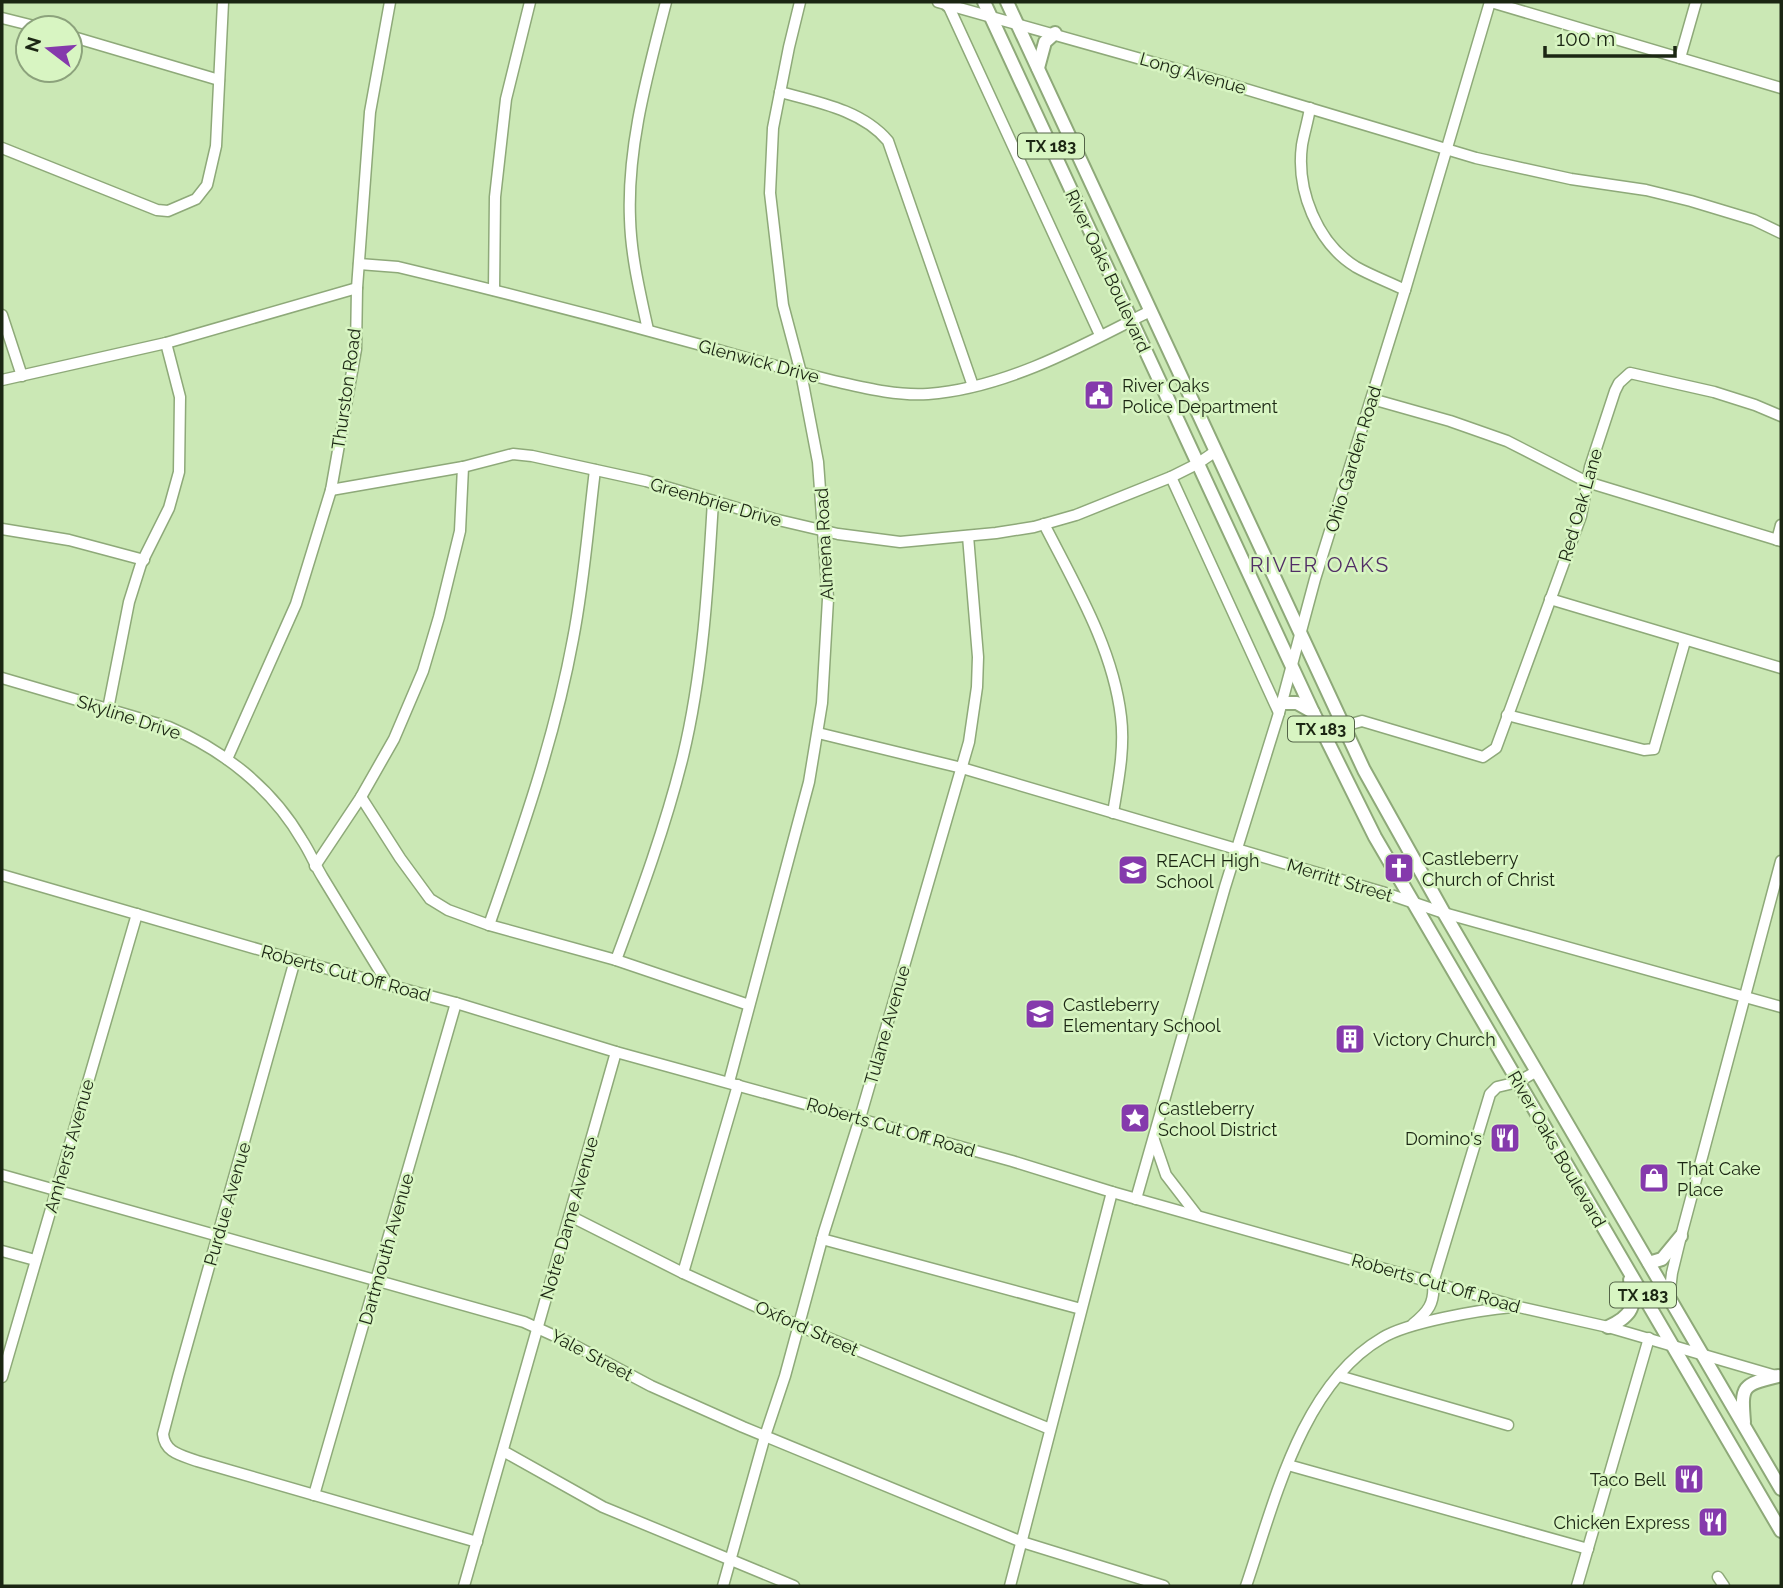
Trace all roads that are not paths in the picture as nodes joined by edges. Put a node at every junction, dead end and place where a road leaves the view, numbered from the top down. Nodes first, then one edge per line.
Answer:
1 (223, 2) edge
2 (390, 2) edge
3 (530, 2) edge
4 (666, 2) edge
5 (800, 2) edge
6 (984, 2) edge
7 (1490, 2) edge
8 (1696, 2) edge
9 (946, 3) edge
10 (1009, 3) edge
11 (991, 18) junction
12 (1017, 24) junction
13 (1055, 33) junction
14 (84, 40) edge
15 (1680, 58) junction
16 (1038, 68) junction
17 (219, 80) junction
18 (1781, 88) edge
19 (780, 92) junction
20 (1310, 108) junction
21 (2, 148) edge
22 (1446, 150) junction
23 (1781, 233) edge
24 (359, 264) junction
25 (357, 288) junction
26 (494, 290) junction
27 (1405, 290) junction
28 (1150, 311) junction
29 (2, 316) edge
30 (1131, 321) junction
31 (648, 330) junction
32 (1100, 335) junction
33 (166, 343) junction
34 (801, 373) junction
35 (22, 376) junction
36 (2, 380) edge
37 (973, 386) junction
38 (1372, 399) junction
39 (1781, 416) edge
40 (1216, 452) junction
41 (1197, 464) junction
42 (463, 467) junction
43 (595, 470) junction
44 (1171, 477) junction
45 (1587, 482) junction
46 (331, 490) junction
47 (713, 501) junction
48 (1045, 524) junction
49 (1781, 525) edge
50 (2, 529) edge
51 (824, 531) junction
52 (968, 537) junction
53 (1779, 540) edge
54 (1241, 558) junction
55 (144, 560) junction
56 (1550, 599) junction
57 (1289, 608) junction
58 (1301, 635) junction
59 (1685, 641) junction
60 (1292, 666) junction
61 (1781, 668) edge
62 (2, 678) edge
63 (1301, 684) junction
64 (1281, 708) junction
65 (108, 709) junction
66 (1313, 712) junction
67 (1507, 715) junction
68 (1346, 731) junction
69 (818, 733) junction
70 (227, 759) junction
71 (962, 768) junction
72 (362, 797) junction
73 (1113, 813) junction
74 (1237, 849) junction
75 (1781, 861) edge
76 (315, 866) junction
77 (2, 875) edge
78 (1411, 901) junction
79 (1444, 913) junction
80 (137, 914) junction
81 (489, 925) junction
82 (295, 960) junction
83 (616, 960) junction
84 (387, 983) junction
85 (1745, 996) junction
86 (456, 1003) junction
87 (750, 1005) junction
88 (1781, 1007) edge
89 (616, 1052) junction
90 (1537, 1071) junction
91 (1518, 1082) junction
92 (733, 1084) junction
93 (860, 1118) junction
94 (1154, 1139) junction
95 (2, 1175) edge
96 (55, 1190) junction
97 (1112, 1192) junction
98 (1136, 1199) junction
99 (1196, 1215) junction
100 (570, 1216) junction
101 (1624, 1220) junction
102 (1605, 1231) junction
103 (218, 1235) junction
104 (1681, 1236) junction
105 (822, 1239) junction
106 (2, 1251) edge
107 (35, 1260) junction
108 (1649, 1263) junction
109 (1626, 1266) junction
110 (683, 1273) junction
111 (376, 1281) junction
112 (1433, 1283) junction
113 (1669, 1298) junction
114 (1519, 1307) junction
115 (1081, 1309) junction
116 (799, 1326) junction
117 (538, 1327) junction
118 (1409, 1327) junction
119 (1608, 1327) junction
120 (1649, 1338) junction
121 (1673, 1345) junction
122 (1702, 1354) junction
123 (1339, 1376) junction
124 (2, 1377) edge
125 (1780, 1377) edge
126 (1508, 1425) dead end
127 (1744, 1426) junction
128 (1050, 1429) junction
129 (765, 1436) junction
130 (503, 1451) junction
131 (1288, 1465) junction
132 (1781, 1489) edge
133 (314, 1495) junction
134 (1776, 1509) edge
135 (1781, 1531) edge
136 (477, 1542) junction
137 (1022, 1542) junction
138 (1588, 1549) junction
139 (731, 1560) junction
140 (464, 1586) edge
141 (723, 1586) edge
142 (794, 1586) edge
143 (1010, 1586) edge
144 (1164, 1586) edge
145 (1246, 1586) edge
146 (1577, 1586) edge

1 - 17 street
2 - 24 street, Thurston Road
3 - 26 street
4 - 31 street
5 - 19 street, Almena Road
6 - 11 main road, River Oaks Boulevard / TX 183
7 - 15 street
7 - 22 street, Ohio Garden Road
8 - 15 street
9 - 11 street, Long Avenue
9 - 32 street
10 - 12 main road, River Oaks Boulevard / TX 183
11 - 12 street, Long Avenue
11 - 30 main road, River Oaks Boulevard / TX 183
12 - 13 street, Long Avenue
12 - 16 main road, River Oaks Boulevard / TX 183
13 - 16 main road
13 - 20 street, Long Avenue
14 - 17 street
15 - 18 street
16 - 28 main road, River Oaks Boulevard / TX 183
17 - 21 street
19 - 34 street, Almena Road
19 - 37 street
20 - 22 street, Long Avenue
20 - 27 street
22 - 23 street, Long Avenue
22 - 27 street, Ohio Garden Road
24 - 25 street, Thurston Road
24 - 26 street, Glenwick Drive
25 - 33 street
25 - 46 street, Thurston Road
26 - 31 street, Glenwick Drive
27 - 38 street, Ohio Garden Road
28 - 30 street, Glenwick Drive
28 - 40 main road, River Oaks Boulevard / TX 183
29 - 35 street
30 - 32 street, Glenwick Drive
30 - 41 main road, River Oaks Boulevard / TX 183
31 - 34 street, Glenwick Drive
32 - 37 street, Glenwick Drive
33 - 35 street
33 - 55 street
34 - 37 street, Glenwick Drive
34 - 51 street, Almena Road
35 - 36 street
38 - 45 street
38 - 58 street, Ohio Garden Road
39 - 45 street, Red Oak Lane
40 - 41 street, Greenbrier Drive
40 - 57 main road, River Oaks Boulevard / TX 183
41 - 44 street, Greenbrier Drive
41 - 54 main road, River Oaks Boulevard / TX 183
42 - 43 street, Greenbrier Drive
42 - 46 street, Greenbrier Drive
42 - 72 street
43 - 47 street, Greenbrier Drive
43 - 81 street
44 - 48 street, Greenbrier Drive
44 - 64 street
45 - 53 street
45 - 56 street, Red Oak Lane
46 - 70 street, Thurston Road
47 - 51 street, Greenbrier Drive
47 - 83 street
48 - 52 street, Greenbrier Drive
48 - 73 street
49 - 53 street
50 - 55 street
51 - 52 street, Greenbrier Drive
51 - 69 street, Almena Road
52 - 71 street, Tulane Avenue
54 - 57 main road
54 - 60 main road, River Oaks Boulevard / TX 183
55 - 65 street
56 - 59 street
56 - 67 street, Red Oak Lane
57 - 58 main road, River Oaks Boulevard / TX 183
58 - 60 street, Ohio Garden Road
58 - 68 main road, River Oaks Boulevard / TX 183
59 - 61 street
59 - 67 street
60 - 63 main road, River Oaks Boulevard / TX 183
60 - 64 street, Ohio Garden Road
62 - 65 street, Skyline Drive
63 - 66 main road, River Oaks Boulevard / TX 183
63 - 68 main road
64 - 66 main road
64 - 74 street, Ohio Garden Road
65 - 70 street, Skyline Drive
66 - 78 main road, River Oaks Boulevard / TX 183
67 - 68 street, Red Oak Lane
68 - 79 main road, River Oaks Boulevard / TX 183
69 - 71 street, Merritt Street
69 - 87 street, Almena Road
70 - 76 street, Skyline Drive
71 - 73 street, Merritt Street
71 - 93 street, Tulane Avenue
72 - 76 street
72 - 81 street
73 - 74 street, Merritt Street
74 - 78 street, Merritt Street
74 - 94 street, Ohio Garden Road
75 - 85 street
76 - 84 street, Skyline Drive
77 - 80 street, Roberts Cut Off Road
78 - 79 street, Merritt Street
78 - 91 main road, River Oaks Boulevard / TX 183
79 - 85 street, Merritt Street
79 - 90 main road, River Oaks Boulevard / TX 183
80 - 82 street, Roberts Cut Off Road
80 - 96 street, Amherst Avenue
81 - 83 street
82 - 84 street, Roberts Cut Off Road
82 - 103 street, Purdue Avenue
83 - 87 street
84 - 86 street, Roberts Cut Off Road
85 - 88 street, Merritt Street
85 - 104 street
86 - 89 street, Roberts Cut Off Road
86 - 111 street, Dartmouth Avenue
87 - 92 street, Almena Road
89 - 92 street, Roberts Cut Off Road
89 - 100 street, Notre Dame Avenue
90 - 91 street
90 - 101 main road, River Oaks Boulevard / TX 183
91 - 102 main road, River Oaks Boulevard / TX 183
91 - 112 street
92 - 93 street, Roberts Cut Off Road
92 - 110 street, Almena Road
93 - 97 street, Roberts Cut Off Road
93 - 105 street, Tulane Avenue
94 - 98 street, Ohio Garden Road
94 - 99 street
95 - 96 street, Yale Street
96 - 103 street, Yale Street
96 - 107 street, Amherst Avenue
97 - 98 street, Roberts Cut Off Road
97 - 115 street
98 - 99 street, Roberts Cut Off Road
99 - 112 street, Roberts Cut Off Road
100 - 110 street, Oxford Street
100 - 117 street, Notre Dame Avenue
101 - 102 main road
101 - 108 main road, River Oaks Boulevard / TX 183
102 - 109 main road, River Oaks Boulevard / TX 183
103 - 111 street, Yale Street
103 - 133 street, Purdue Avenue
104 - 108 main road
104 - 113 street
105 - 115 street
105 - 116 street, Tulane Avenue
106 - 107 street
107 - 124 street, Amherst Avenue
108 - 113 main road, River Oaks Boulevard / TX 183
109 - 119 main road
109 - 121 main road, River Oaks Boulevard / TX 183
110 - 116 street, Oxford Street
111 - 117 street, Yale Street
111 - 133 street, Dartmouth Avenue
112 - 114 street, Roberts Cut Off Road
112 - 118 street
113 - 122 main road, River Oaks Boulevard / TX 183
114 - 118 street
114 - 119 street, Roberts Cut Off Road
115 - 128 street
116 - 128 street, Oxford Street
116 - 129 street, Tulane Avenue
117 - 129 street, Yale Street
117 - 130 street, Notre Dame Avenue
118 - 123 street
119 - 120 street, Roberts Cut Off Road
120 - 121 street, Roberts Cut Off Road
120 - 138 street
121 - 122 street, Roberts Cut Off Road
121 - 134 main road, River Oaks Boulevard / TX 183
122 - 125 street, Roberts Cut Off Road
122 - 127 main road, River Oaks Boulevard / TX 183
123 - 126 street
123 - 131 street
125 - 127 main road
127 - 132 main road, River Oaks Boulevard / TX 183
128 - 137 street
129 - 137 street, Yale Street
129 - 139 street, Tulane Avenue
130 - 136 street, Notre Dame Avenue
130 - 139 street
131 - 138 street
131 - 145 street
133 - 136 street
134 - 135 main road, River Oaks Boulevard / TX 183
136 - 140 street, Notre Dame Avenue
137 - 143 street
137 - 144 street, Yale Street
138 - 146 street
139 - 141 street, Tulane Avenue
139 - 142 street

